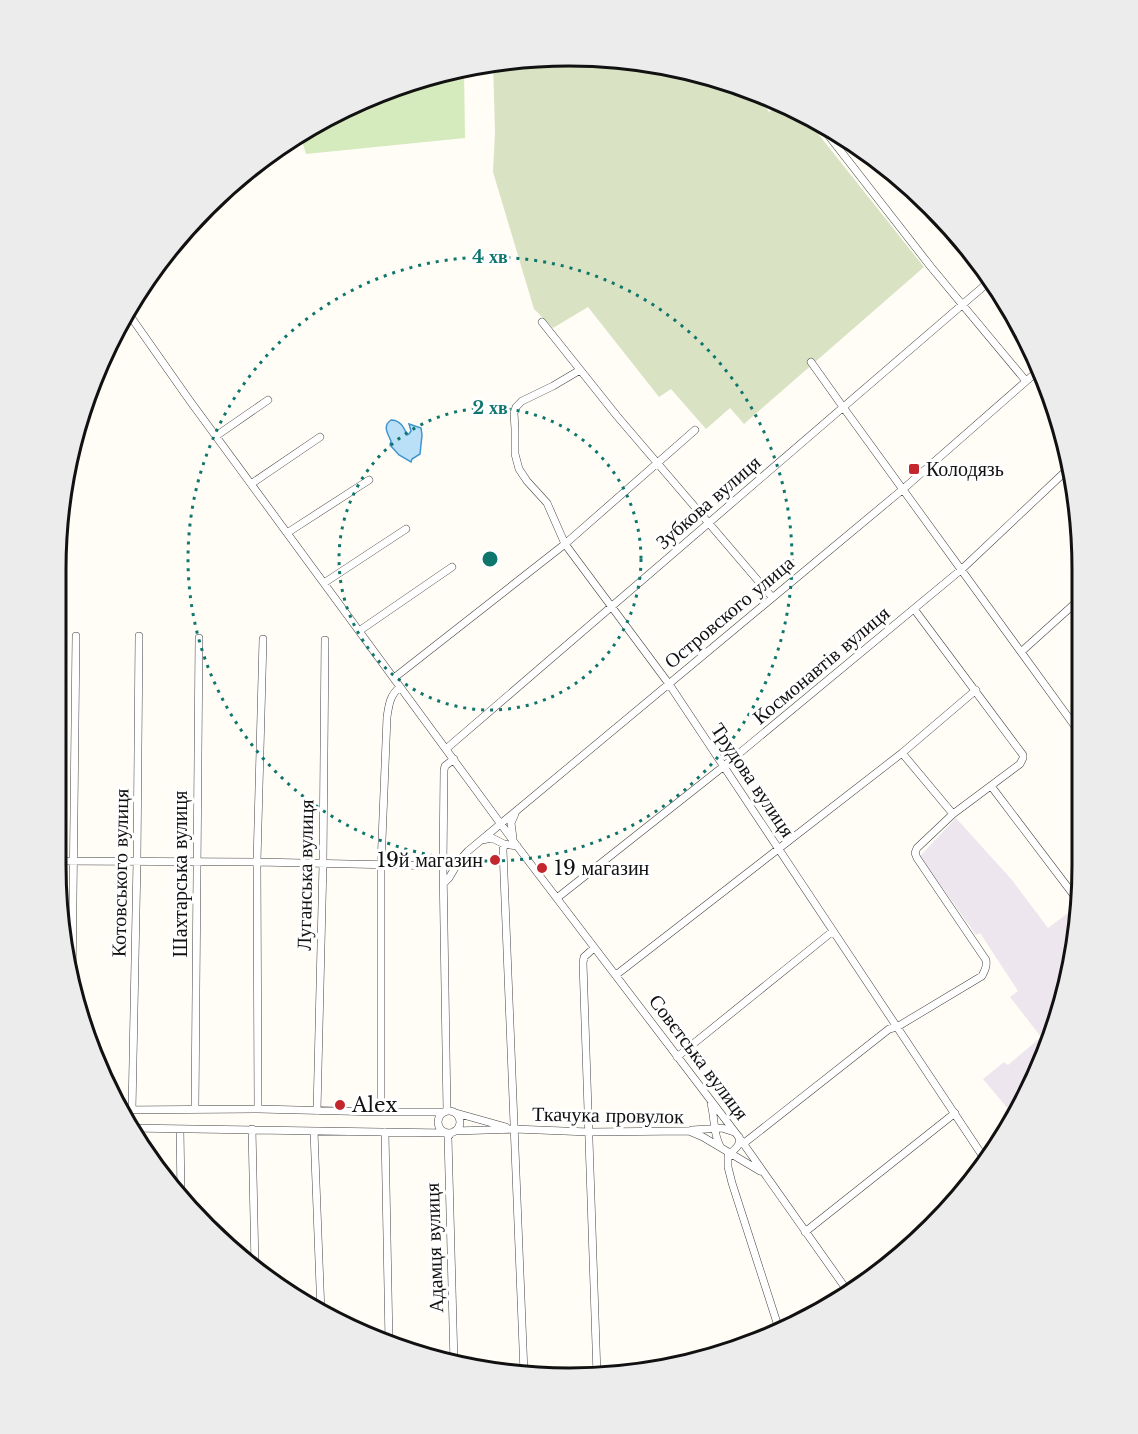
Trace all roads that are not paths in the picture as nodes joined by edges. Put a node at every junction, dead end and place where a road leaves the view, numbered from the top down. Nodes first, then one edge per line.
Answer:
1 (834, 142) edge
2 (984, 286) edge
3 (962, 304) junction
4 (132, 319) edge
5 (542, 322) dead end
6 (812, 362) dead end
7 (580, 370) junction
8 (1033, 375) edge
9 (1026, 381) junction
10 (268, 400) dead end
11 (843, 407) junction
12 (695, 429) dead end
13 (216, 436) junction
14 (320, 437) dead end
15 (657, 463) junction
16 (1063, 474) edge
17 (369, 480) dead end
18 (251, 484) junction
19 (902, 490) junction
20 (709, 523) junction
21 (406, 529) dead end
22 (287, 533) junction
23 (565, 544) junction
24 (452, 567) dead end
25 (962, 569) junction
26 (324, 583) junction
27 (772, 597) junction
28 (612, 606) junction
29 (1072, 606) edge
30 (914, 609) junction
31 (359, 631) junction
32 (76, 636) dead end
33 (139, 636) dead end
34 (199, 638) dead end
35 (263, 639) dead end
36 (325, 640) dead end
37 (1021, 652) junction
38 (394, 678) junction
39 (669, 684) junction
40 (400, 687) junction
41 (976, 690) junction
42 (1072, 721) edge
43 (446, 749) junction
44 (902, 753) junction
45 (454, 759) junction
46 (724, 766) junction
47 (991, 786) junction
48 (521, 807) junction
49 (953, 814) junction
50 (501, 823) junction
51 (480, 841) junction
52 (504, 844) junction
53 (517, 846) junction
54 (779, 849) junction
55 (66, 860) edge
56 (73, 860) junction
57 (137, 861) junction
58 (196, 862) junction
59 (258, 862) junction
60 (323, 863) junction
61 (381, 865) junction
62 (443, 866) junction
63 (444, 883) junction
64 (1071, 892) edge
65 (557, 898) junction
66 (833, 931) junction
67 (72, 944) edge
68 (594, 948) junction
69 (616, 975) junction
70 (897, 1027) junction
71 (677, 1057) junction
72 (709, 1099) junction
73 (195, 1109) junction
74 (258, 1109) junction
75 (132, 1110) joint
76 (317, 1111) junction
77 (381, 1112) junction
78 (449, 1112) junction
79 (955, 1113) junction
80 (141, 1128) edge
81 (715, 1128) junction
82 (180, 1129) junction
83 (252, 1129) junction
84 (514, 1129) junction
85 (314, 1131) junction
86 (689, 1131) junction
87 (385, 1132) junction
88 (451, 1132) junction
89 (589, 1132) junction
90 (738, 1136) junction
91 (743, 1144) junction
92 (721, 1148) junction
93 (981, 1152) edge
94 (730, 1153) junction
95 (763, 1173) junction
96 (181, 1184) edge
97 (805, 1232) junction
98 (255, 1257) edge
99 (844, 1286) edge
100 (321, 1303) edge
101 (777, 1323) edge
102 (389, 1334) edge
103 (454, 1354) edge
104 (524, 1366) edge
105 (597, 1367) edge

1 - 3 street
2 - 3 street, Зубкова вулиця
3 - 9 street
3 - 11 street, Зубкова вулиця
4 - 13 street, Совєтська вулиця
5 - 7 street
6 - 11 street
7 - 15 street
7 - 23 street, Трудова вулиця
8 - 9 street, Островского улица
9 - 19 street, Островского улица
10 - 13 street
11 - 19 street
11 - 20 street, Зубкова вулиця
12 - 15 street
13 - 18 street, Совєтська вулиця
14 - 18 street
15 - 20 street
15 - 23 street
16 - 25 street, Космонавтів вулиця
17 - 22 street
18 - 22 street, Совєтська вулиця
19 - 25 street
19 - 27 street, Островского улица
20 - 27 street
20 - 28 street, Зубкова вулиця
21 - 26 street
22 - 26 street, Совєтська вулиця
23 - 28 street, Трудова вулиця
23 - 38 street
24 - 31 street
25 - 30 street, Космонавтів вулиця
25 - 37 street
26 - 31 street, Совєтська вулиця
27 - 39 street, Островского улица
28 - 39 street, Трудова вулиця
28 - 43 street, Зубкова вулиця
29 - 37 street
30 - 41 street
30 - 46 street, Космонавтів вулиця
31 - 38 street, Совєтська вулиця
32 - 56 street
33 - 57 street, Котовського вулиця
34 - 58 street, Шахтарська вулиця
35 - 59 street
36 - 60 street, Луганська вулиця
37 - 42 street
38 - 40 street, Совєтська вулиця
39 - 46 street, Трудова вулиця
39 - 48 street, Островского улица
40 - 43 street, Совєтська вулиця
40 - 61 street
41 - 44 street
41 - 47 street
43 - 45 street, Совєтська вулиця
44 - 49 street
44 - 54 street
45 - 50 street, Совєтська вулиця
45 - 62 street
46 - 54 street, Трудова вулиця
46 - 65 street, Космонавтів вулиця
47 - 49 street
47 - 64 street
48 - 50 street, Островского улица
48 - 53 street
49 - 70 street
50 - 51 street, Островского улица
50 - 53 street, Совєтська вулиця
51 - 52 street
51 - 63 street, Островского улица
52 - 53 street
52 - 84 street
53 - 65 street, Совєтська вулиця
54 - 66 street, Трудова вулиця
54 - 69 street
55 - 56 street
56 - 57 street
56 - 67 street
57 - 58 street
57 - 75 street, Котовського вулиця
58 - 59 street
58 - 73 street, Шахтарська вулиця
59 - 60 street
59 - 74 street
60 - 61 street
60 - 76 street, Луганська вулиця
61 - 62 street
61 - 77 street
62 - 63 street
63 - 78 street
65 - 68 street, Совєтська вулиця
66 - 70 street, Трудова вулиця
66 - 71 street
68 - 69 street, Совєтська вулиця
68 - 89 street
69 - 71 street, Совєтська вулиця
70 - 79 street, Трудова вулиця
70 - 91 street
71 - 72 street, Совєтська вулиця
72 - 81 street
72 - 90 street, Совєтська вулиця
73 - 74 street
73 - 75 street
74 - 76 street
76 - 77 street
77 - 78 street
78 - 84 street
78 - 88 street
78 - 88 street
79 - 93 street, Трудова вулиця
79 - 97 street
80 - 82 street
81 - 86 street
81 - 90 street
81 - 92 street
82 - 83 street
82 - 96 street
83 - 85 street
83 - 98 street
84 - 88 street
84 - 89 street, Ткачука провулок
84 - 104 street
85 - 87 street
85 - 100 street
86 - 89 street, Ткачука провулок
86 - 92 street, Ткачука провулок
87 - 88 street
87 - 102 street
88 - 103 street, Адамця вулиця
89 - 105 street
90 - 91 street, Совєтська вулиця
90 - 94 street
91 - 95 street, Совєтська вулиця
92 - 94 street, Ткачука провулок
94 - 95 street, Ткачука провулок
94 - 101 street
95 - 97 street, Совєтська вулиця
97 - 99 street, Совєтська вулиця

